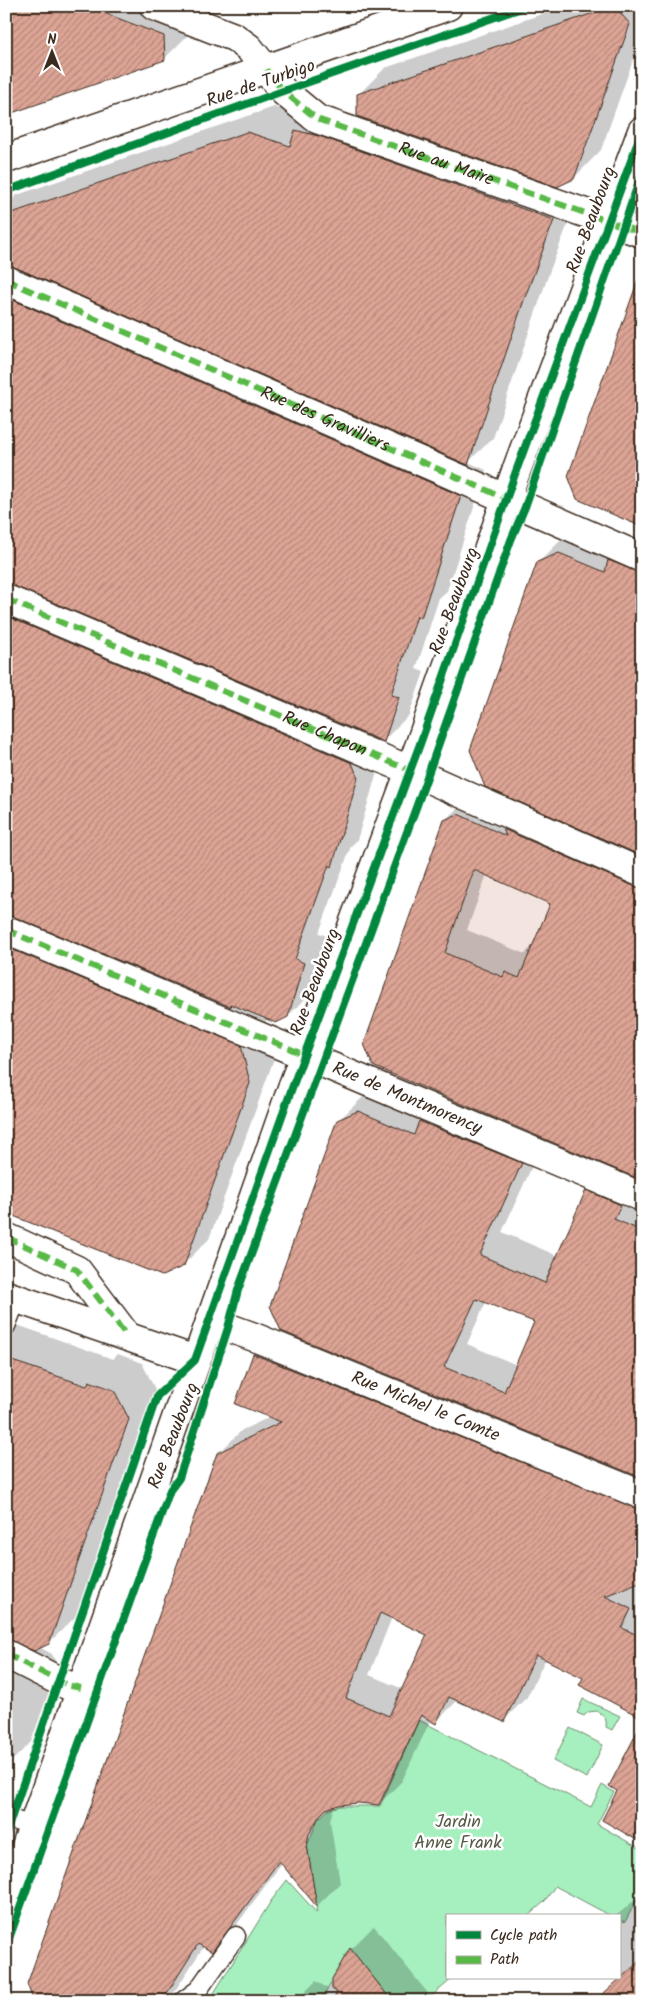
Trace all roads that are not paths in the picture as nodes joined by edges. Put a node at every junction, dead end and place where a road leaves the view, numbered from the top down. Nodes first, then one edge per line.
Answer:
1 (154, 6) edge
2 (448, 6) edge
3 (266, 70) junction
4 (642, 130) edge
5 (6, 159) edge
6 (608, 221) junction
7 (642, 234) edge
8 (6, 280) edge
9 (506, 499) junction
10 (642, 558) edge
11 (6, 599) edge
12 (409, 770) junction
13 (642, 873) edge
14 (6, 930) edge
15 (305, 1055) junction
16 (642, 1197) edge
17 (6, 1237) edge
18 (9, 1297) edge
19 (210, 1321) junction
20 (6, 1326) edge
21 (126, 1335) junction
22 (196, 1360) junction
23 (642, 1495) edge
24 (6, 1654) edge
25 (81, 1688) junction
26 (6, 1817) edge
27 (33, 1827) junction
28 (6, 1903) edge
29 (236, 1936) dead end
30 (183, 2001) edge

1 - 3 street, Rue au Maire
2 - 3 street, Rue de Turbigo
3 - 5 street, Rue de Turbigo
3 - 6 street, Rue au Maire
4 - 6 street, Rue Beaubourg
6 - 7 street, Rue au Maire
6 - 9 street, Rue Beaubourg
8 - 9 street, Rue des Gravilliers
9 - 10 street, Rue des Gravilliers
9 - 12 street, Rue Beaubourg
11 - 12 street, Rue Chapon
12 - 13 street, Rue Chapon
12 - 15 street, Rue Beaubourg
14 - 15 street, Rue de Montmorency
15 - 16 street, Rue de Montmorency
15 - 19 street, Rue Beaubourg
17 - 21 street
18 - 20 lane
18 - 21 street
19 - 22 street, Rue Beaubourg
19 - 23 street, Rue Michel le Comte
21 - 22 street
22 - 25 street, Rue Beaubourg
24 - 25 street
25 - 27 street, Rue Beaubourg
26 - 27 lane
27 - 28 street, Rue Beaubourg
29 - 30 lane

